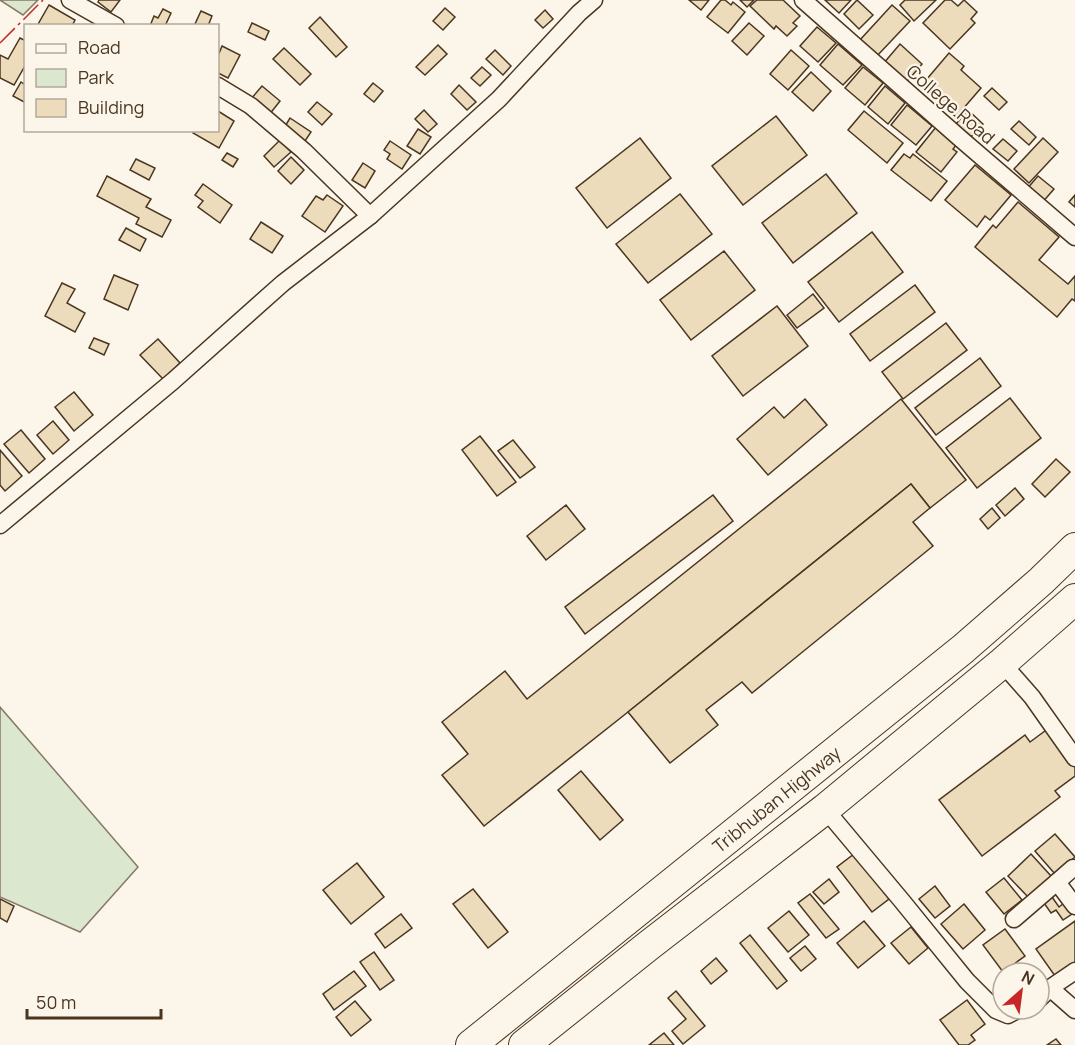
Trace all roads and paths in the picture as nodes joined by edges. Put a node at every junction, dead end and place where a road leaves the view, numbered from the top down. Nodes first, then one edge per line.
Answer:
1 (70, 0) edge
2 (594, 0) edge
3 (803, 0) edge
4 (112, 24) edge
5 (219, 87) edge
6 (370, 216) junction
7 (1075, 237) edge
8 (0, 525) edge
9 (1075, 548) edge
10 (1075, 599) edge
11 (1002, 663) junction
12 (1075, 758) edge
13 (825, 809) junction
14 (1073, 868) dead end
15 (1057, 882) junction
16 (1075, 906) edge
17 (1014, 919) dead end
18 (1075, 971) edge
19 (1051, 989) edge
20 (1051, 997) edge
21 (991, 1005) edge
22 (1075, 1010) edge
23 (471, 1045) edge
24 (524, 1045) edge

1 - 4 street
2 - 6 street
3 - 7 street, College Road
5 - 6 street
6 - 8 street
9 - 23 highway, Tribhuban Highway
10 - 11 highway, Tribhuban Highway
11 - 12 street
11 - 13 highway, Tribhuban Highway
13 - 21 street
13 - 24 highway, Tribhuban Highway
14 - 15 street
15 - 16 street
15 - 17 street
18 - 19 street
20 - 22 street

